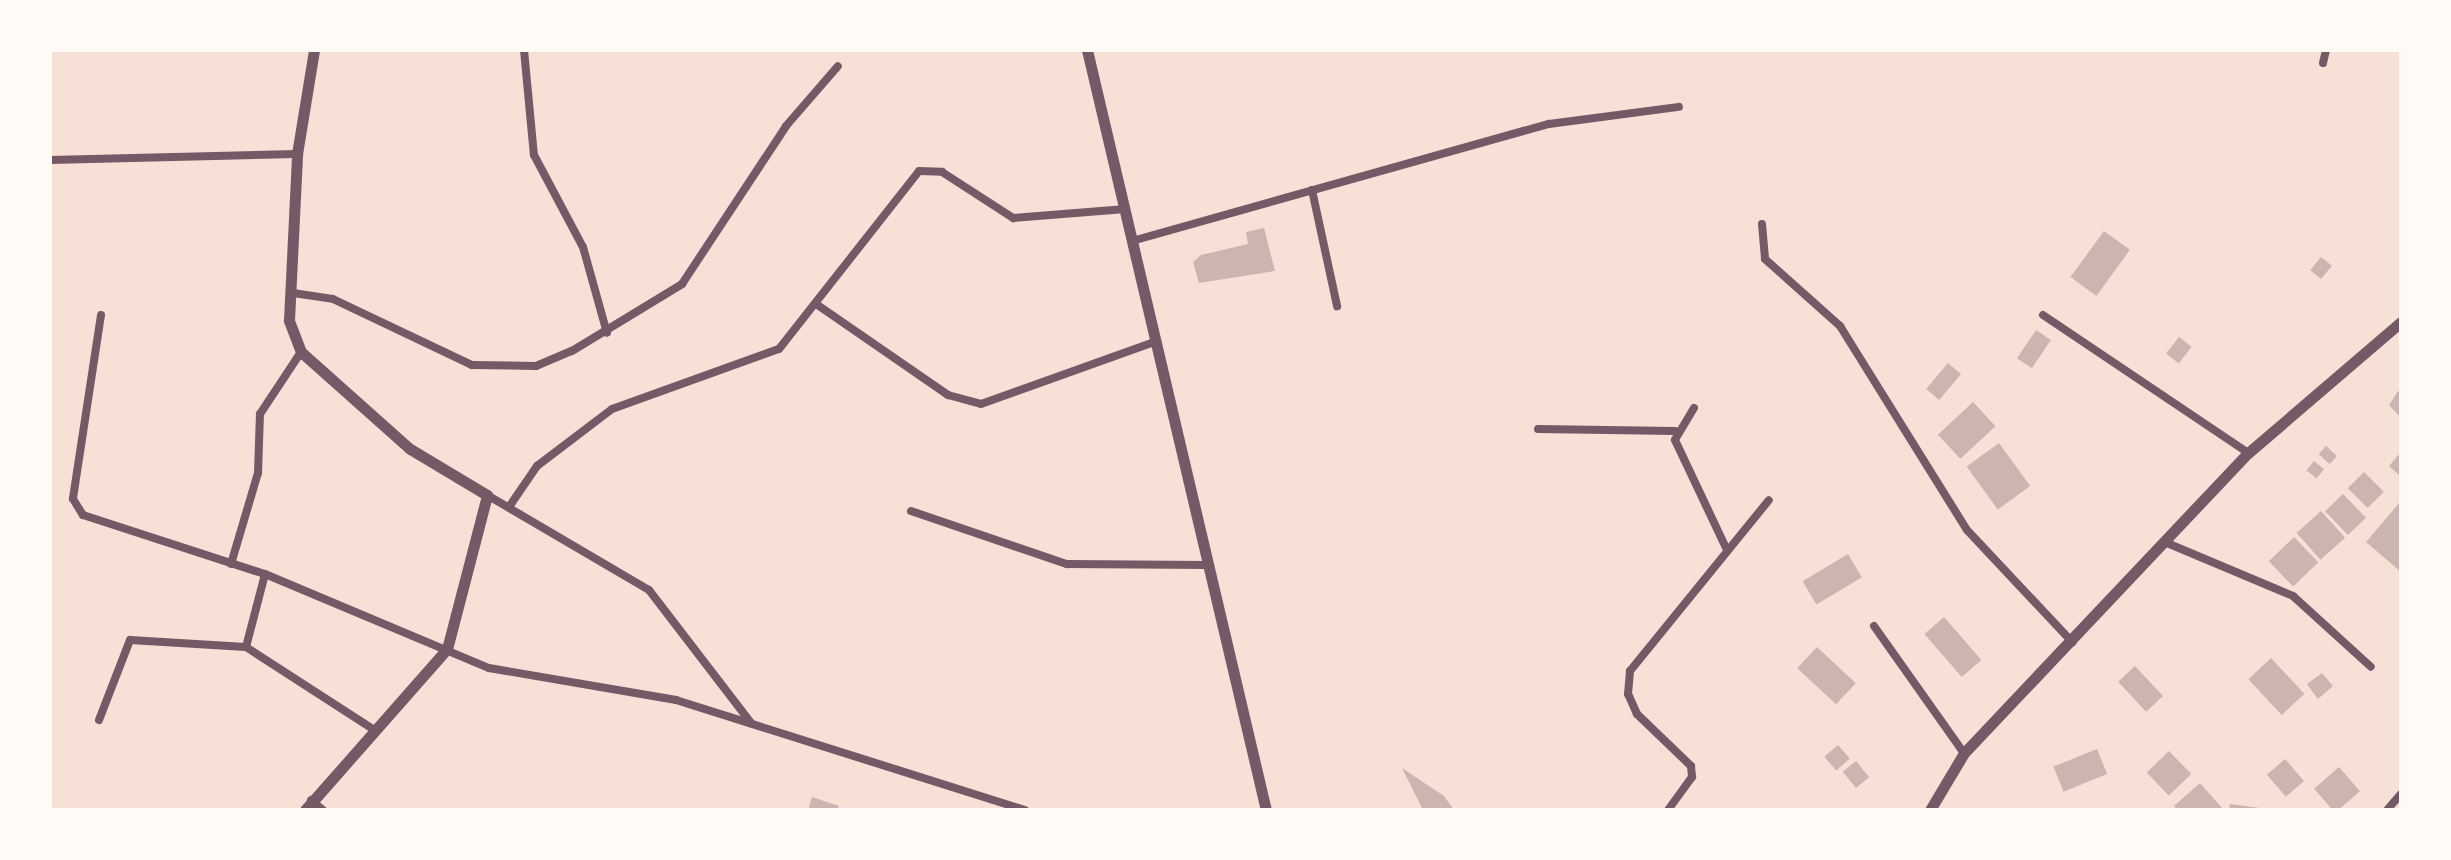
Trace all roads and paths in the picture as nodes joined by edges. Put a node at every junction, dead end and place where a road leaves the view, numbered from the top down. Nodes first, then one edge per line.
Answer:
1 (314, 50) edge
2 (524, 50) edge
3 (1087, 50) edge
4 (2326, 50) edge
5 (2323, 63) dead end
6 (838, 66) dead end
7 (1679, 107) dead end
8 (297, 154) junction
9 (50, 160) edge
10 (1312, 190) junction
11 (1126, 209) junction
12 (1762, 224) dead end
13 (1132, 241) junction
14 (293, 293) junction
15 (819, 306) junction
16 (1337, 306) dead end
17 (101, 315) dead end
18 (2043, 315) dead end
19 (2401, 322) edge
20 (607, 333) junction
21 (1157, 341) junction
22 (301, 352) junction
23 (1694, 408) dead end
24 (1538, 429) dead end
25 (1675, 431) junction
26 (2248, 453) junction
27 (487, 495) junction
28 (1769, 500) dead end
29 (509, 507) junction
30 (911, 511) dead end
31 (2167, 543) junction
32 (1726, 549) junction
33 (231, 564) junction
34 (1207, 565) junction
35 (265, 574) junction
36 (1874, 626) dead end
37 (2072, 642) junction
38 (246, 647) junction
39 (447, 649) junction
40 (2371, 667) dead end
41 (99, 720) dead end
42 (751, 724) junction
43 (376, 731) junction
44 (1964, 753) junction
45 (2401, 794) edge
46 (308, 805) edge
47 (323, 810) edge
48 (1025, 810) edge
49 (1266, 810) edge
50 (1668, 810) edge
51 (1930, 810) edge
52 (2387, 810) edge

1 - 8 street
2 - 20 street
3 - 11 street
4 - 5 street
6 - 20 street
7 - 10 street
8 - 9 street
8 - 14 street
10 - 13 street
10 - 16 street
11 - 13 street
11 - 15 street
12 - 37 street
13 - 21 street
14 - 20 street
14 - 22 street
15 - 21 street
15 - 29 street
17 - 33 street
18 - 26 street
19 - 26 street
21 - 34 street
22 - 27 street
22 - 33 street
23 - 25 street
24 - 25 street
25 - 32 street
26 - 31 street
27 - 29 street
27 - 39 street
28 - 32 street
29 - 42 street
30 - 34 street
31 - 37 street
31 - 40 street
32 - 50 street
33 - 35 street
34 - 49 street
35 - 38 street
35 - 39 street
36 - 44 street
37 - 44 street
38 - 41 street
38 - 43 street
39 - 42 street
39 - 43 street
42 - 48 street
43 - 46 street
44 - 51 street
45 - 52 street
46 - 47 street

